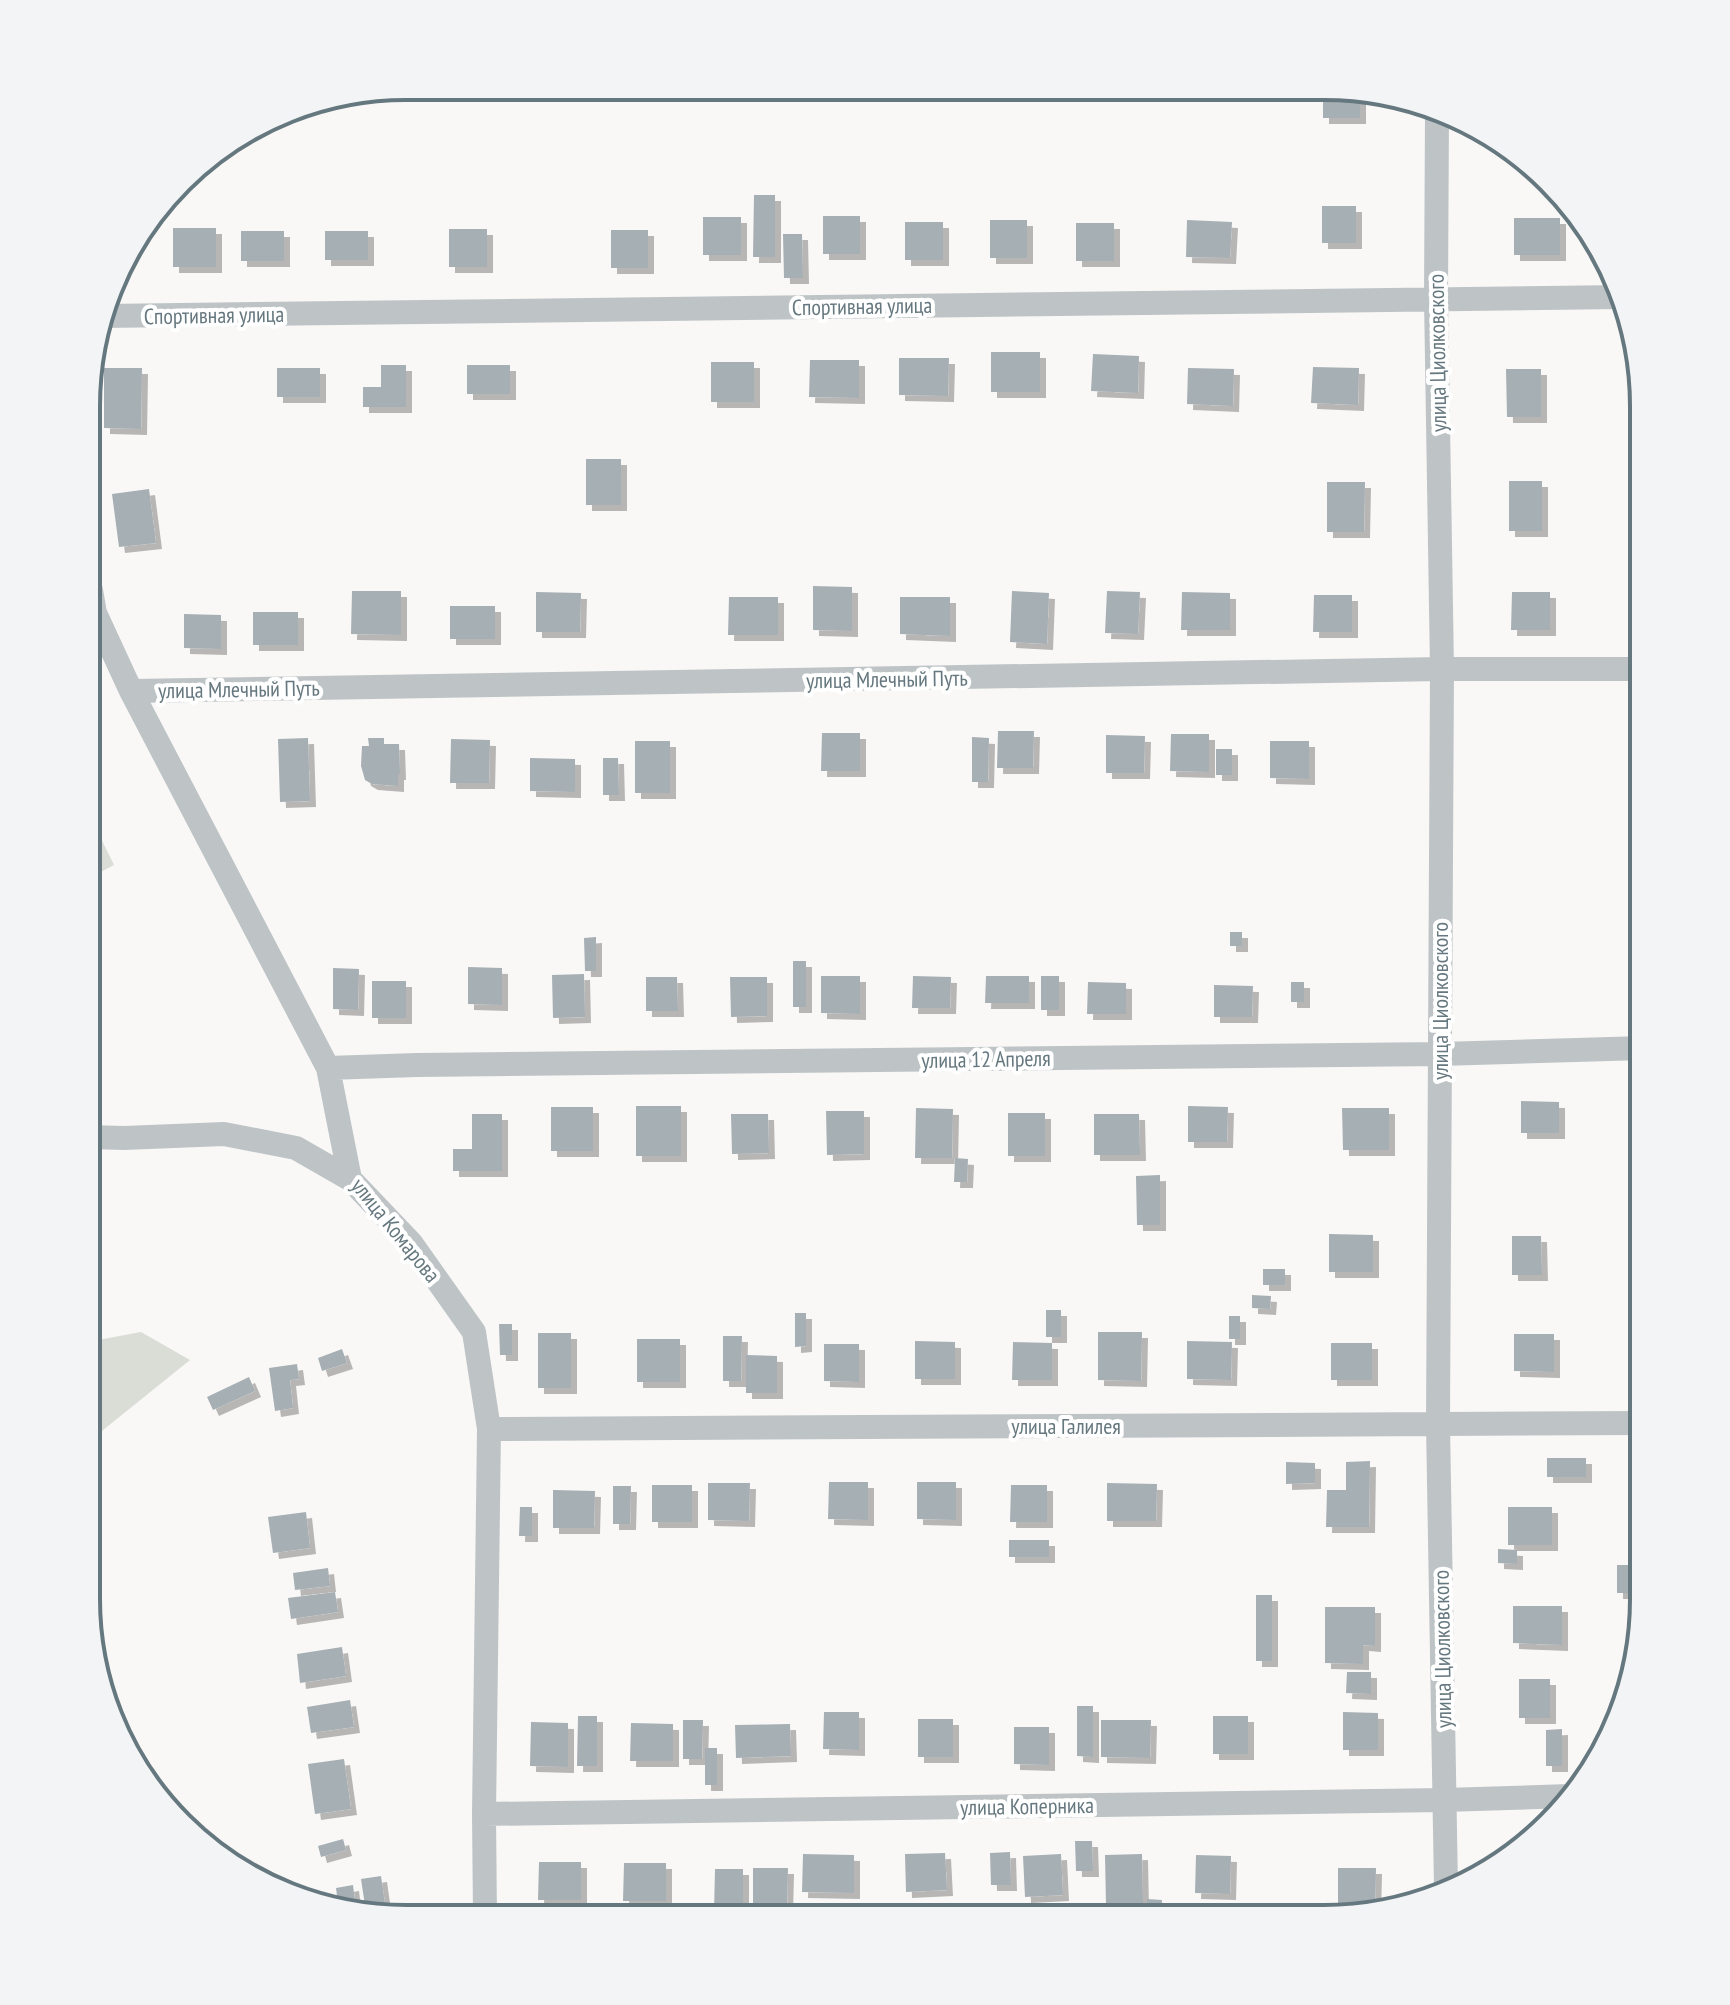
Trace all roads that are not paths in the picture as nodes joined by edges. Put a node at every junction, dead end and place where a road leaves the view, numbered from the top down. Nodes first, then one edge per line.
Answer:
1 (1437, 122) edge
2 (1610, 297) edge
3 (1436, 298) junction
4 (114, 316) edge
5 (100, 624) edge
6 (1442, 669) junction
7 (1630, 669) edge
8 (131, 691) junction
9 (1630, 1048) edge
10 (1440, 1054) junction
11 (328, 1068) junction
12 (100, 1137) edge
13 (350, 1179) junction
14 (1630, 1423) edge
15 (1438, 1424) junction
16 (489, 1429) junction
17 (1558, 1796) edge
18 (1444, 1800) junction
19 (484, 1814) junction
20 (1446, 1880) edge
21 (485, 1905) edge

1 - 3 street, улица Циолковского
2 - 3 street, Спортивная улица
3 - 4 street, Спортивная улица
3 - 6 street, улица Циолковского
5 - 8 street, улица Комарова
6 - 7 street, улица Млечный Путь
6 - 8 street, улица Млечный Путь
6 - 10 street, улица Циолковского
8 - 11 street, улица Комарова
9 - 10 street, улица 12 Апреля
10 - 11 street, улица 12 Апреля
10 - 15 street, улица Циолковского
11 - 13 street, улица Комарова
12 - 13 street
13 - 16 street, улица Комарова
14 - 15 street, улица Галилея
15 - 16 street, улица Галилея
15 - 18 street, улица Циолковского
16 - 19 street, улица Комарова
17 - 18 street, улица Коперника
18 - 19 street, улица Коперника
18 - 20 street, улица Циолковского
19 - 21 street, улица Комарова

